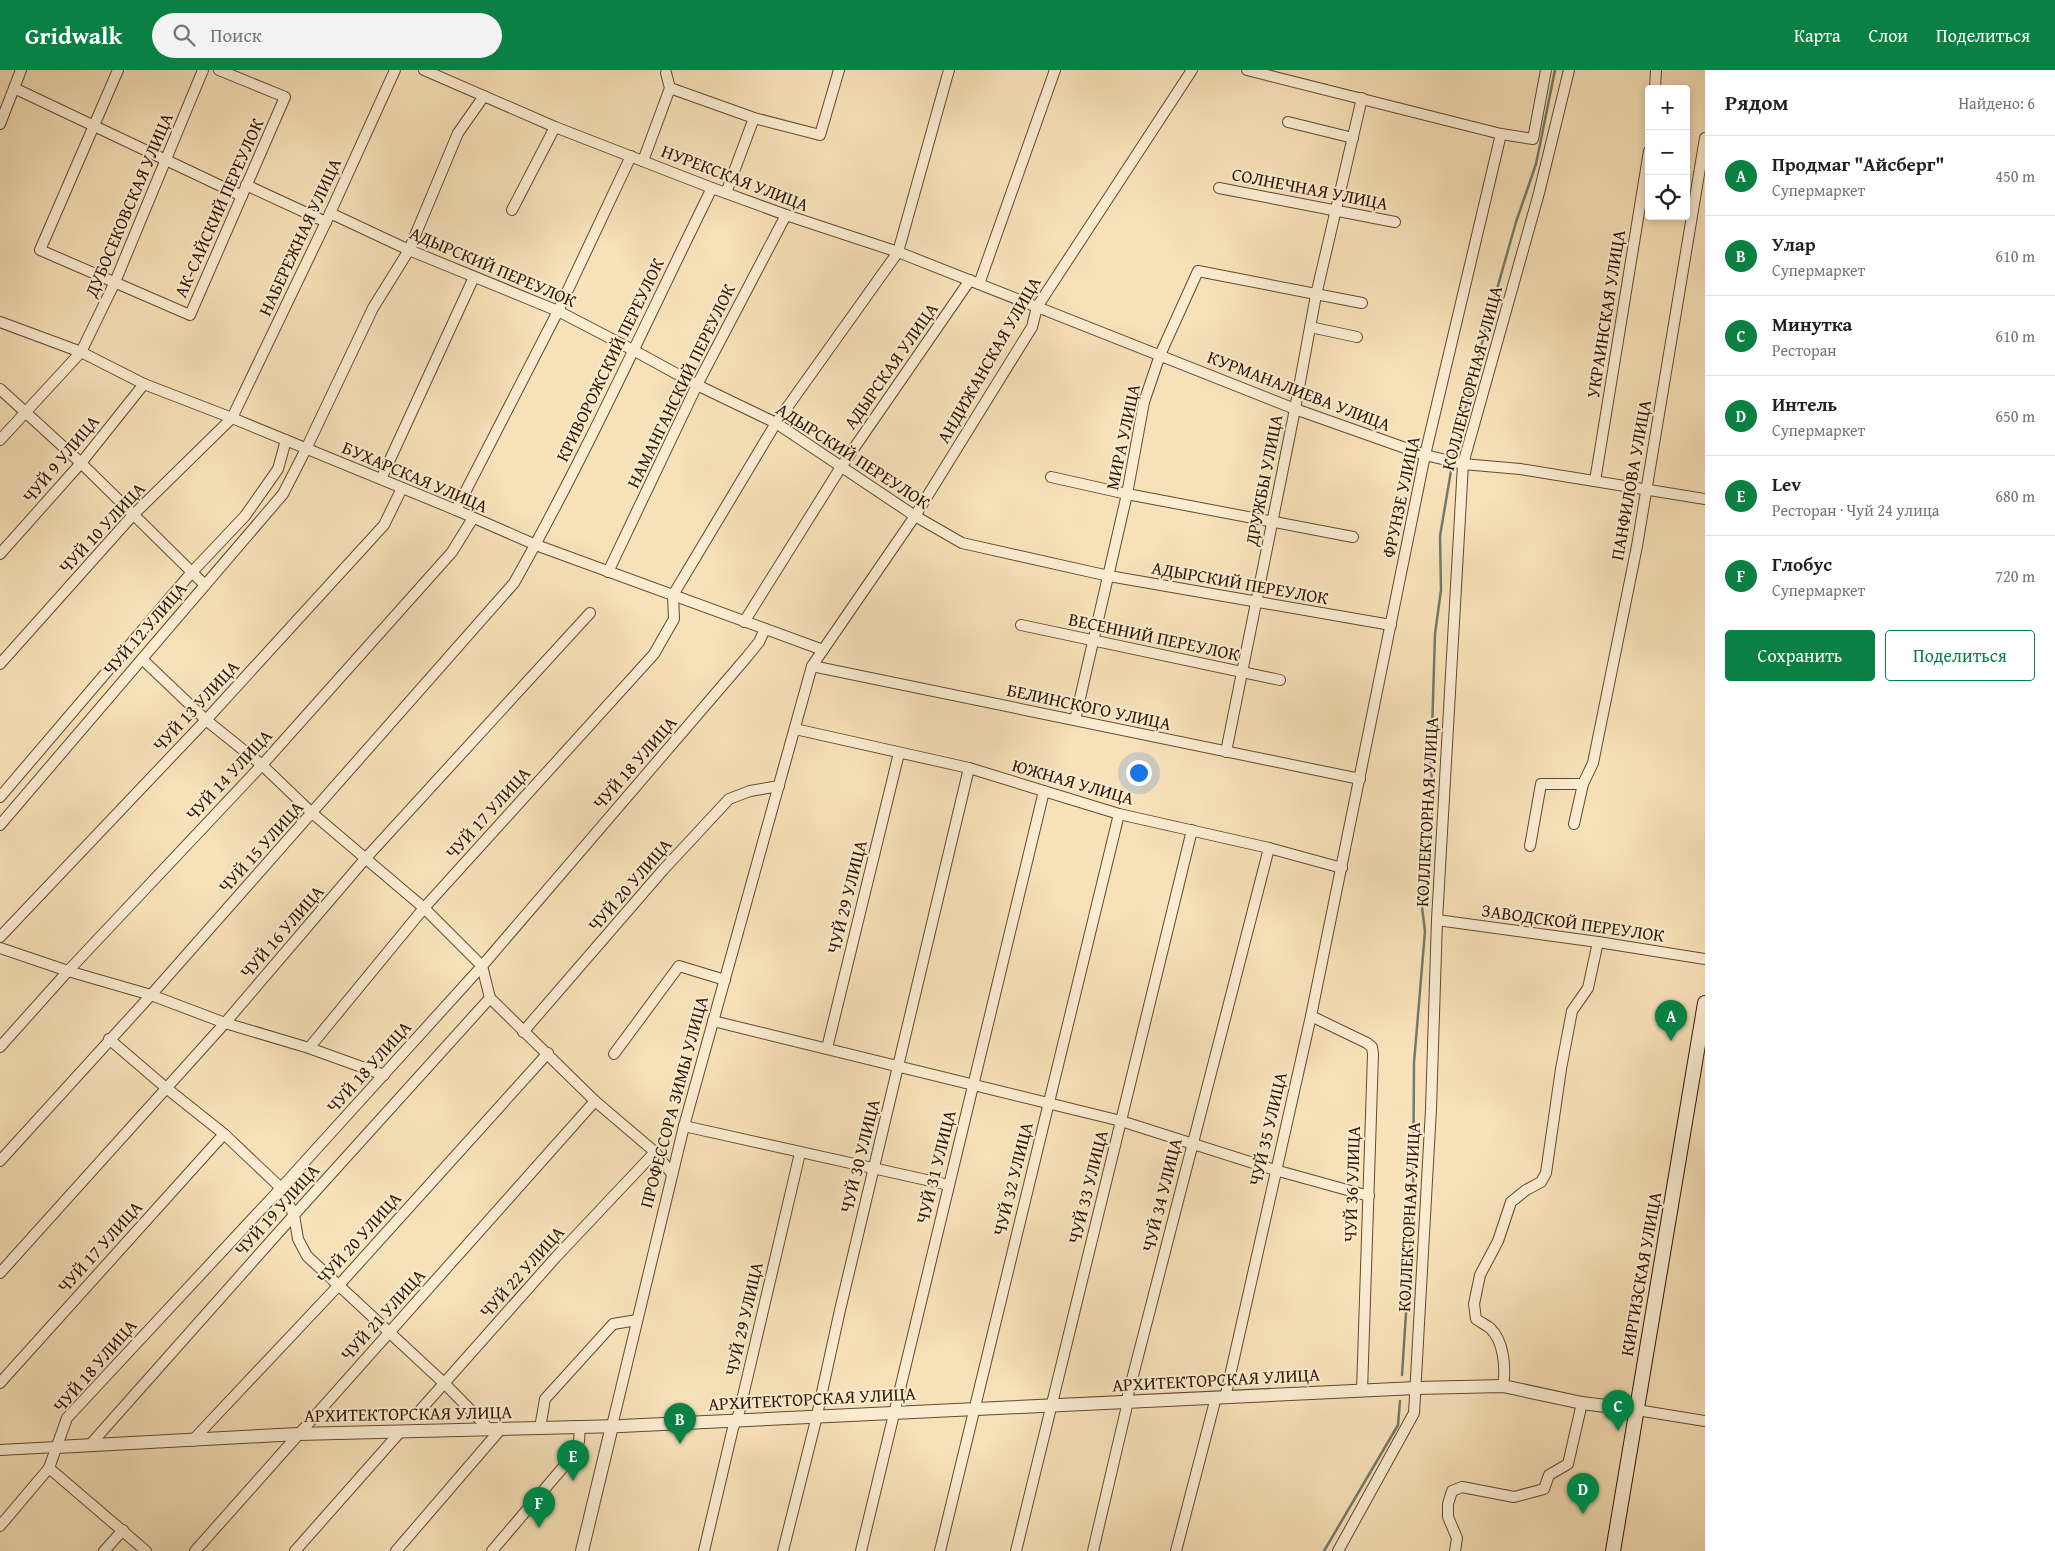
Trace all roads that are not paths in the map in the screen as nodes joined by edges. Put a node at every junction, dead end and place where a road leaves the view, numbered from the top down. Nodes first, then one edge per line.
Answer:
1 (21, 70) edge
2 (118, 70) edge
3 (203, 70) edge
4 (219, 70) edge
5 (396, 70) edge
6 (424, 70) edge
7 (839, 70) edge
8 (949, 70) edge
9 (1055, 70) edge
10 (1062, 70) edge
11 (1192, 70) edge
12 (1247, 70) edge
13 (1546, 70) edge
14 (1569, 70) edge
15 (1656, 70) edge
16 (664, 71) edge
17 (1051, 83) junction
18 (1655, 85) edge
19 (14, 88) junction
20 (670, 88) junction
21 (484, 96) junction
22 (1362, 98) junction
23 (754, 118) junction
24 (1288, 122) dead end
25 (0, 124) edge
26 (94, 124) junction
27 (555, 127) junction
28 (1502, 134) junction
29 (1353, 138) junction
30 (1705, 138) edge
31 (631, 156) junction
32 (167, 160) junction
33 (643, 161) junction
34 (1645, 175) edge
35 (246, 185) junction
36 (712, 188) junction
37 (1219, 188) dead end
38 (726, 193) junction
39 (242, 196) junction
40 (512, 210) dead end
41 (1336, 210) junction
42 (786, 215) junction
43 (328, 218) junction
44 (1395, 222) dead end
45 (409, 250) junction
46 (898, 252) junction
47 (474, 277) junction
48 (115, 282) junction
49 (975, 282) junction
50 (1316, 295) junction
51 (1362, 303) dead end
52 (1038, 307) junction
53 (558, 311) junction
54 (0, 322) edge
55 (1310, 327) junction
56 (1357, 337) dead end
57 (633, 350) junction
58 (81, 352) junction
59 (1160, 355) junction
60 (144, 384) junction
61 (697, 386) junction
62 (0, 389) edge
63 (1295, 409) junction
64 (26, 411) junction
65 (232, 418) junction
66 (776, 423) junction
67 (0, 440) edge
68 (286, 440) junction
69 (306, 449) junction
70 (1425, 455) junction
71 (81, 463) junction
72 (1463, 464) junction
73 (840, 467) junction
74 (1051, 477) dead end
75 (381, 480) junction
76 (1595, 482) junction
77 (402, 488) junction
78 (1646, 490) junction
79 (1127, 494) junction
80 (1705, 500) edge
81 (456, 510) junction
82 (133, 515) junction
83 (915, 516) junction
84 (473, 518) junction
85 (1273, 521) junction
86 (1353, 537) dead end
87 (536, 545) junction
88 (0, 554) edge
89 (192, 572) junction
90 (608, 572) junction
91 (1109, 576) junction
92 (205, 585) junction
93 (673, 595) junction
94 (1256, 602) junction
95 (590, 613) dead end
96 (744, 622) junction
97 (1021, 625) dead end
98 (1391, 625) junction
99 (765, 629) junction
100 (1094, 640) junction
101 (823, 650) junction
102 (142, 658) junction
103 (0, 664) edge
104 (812, 666) junction
105 (1242, 672) junction
106 (1280, 680) dead end
107 (206, 720) junction
108 (1075, 720) junction
109 (795, 729) junction
110 (1226, 752) junction
111 (899, 753) junction
112 (262, 765) junction
113 (969, 768) junction
114 (1360, 779) junction
115 (1583, 784) junction
116 (779, 786) junction
117 (1044, 791) junction
118 (0, 797) edge
119 (312, 813) junction
120 (1119, 814) junction
121 (1574, 824) dead end
122 (0, 825) edge
123 (1192, 830) junction
124 (1530, 846) dead end
125 (1269, 848) junction
126 (365, 859) junction
127 (1342, 868) junction
128 (424, 908) junction
129 (1437, 920) junction
130 (0, 937) edge
131 (1598, 942) junction
132 (0, 948) edge
133 (1705, 959) edge
134 (482, 966) junction
135 (68, 971) junction
136 (725, 980) junction
137 (151, 996) junction
138 (490, 998) junction
139 (1705, 1003) edge
140 (1311, 1016) junction
141 (713, 1021) junction
142 (225, 1023) junction
143 (523, 1032) junction
144 (110, 1039) junction
145 (0, 1047) edge
146 (309, 1048) junction
147 (827, 1048) junction
148 (548, 1054) junction
149 (614, 1054) dead end
150 (898, 1066) junction
151 (384, 1075) junction
152 (973, 1084) junction
153 (165, 1087) junction
154 (595, 1101) junction
155 (1048, 1103) junction
156 (1121, 1121) junction
157 (684, 1126) junction
158 (224, 1134) junction
159 (1192, 1143) junction
160 (655, 1152) junction
161 (800, 1153) junction
162 (0, 1161) edge
163 (874, 1167) junction
164 (1275, 1170) junction
165 (672, 1174) junction
166 (949, 1185) junction
167 (281, 1188) junction
168 (1369, 1196) junction
169 (294, 1215) junction
170 (0, 1273) edge
171 (339, 1285) junction
172 (637, 1320) junction
173 (390, 1332) junction
174 (0, 1382) edge
175 (445, 1384) junction
176 (1503, 1386) junction
177 (1416, 1388) junction
178 (1362, 1391) junction
179 (1220, 1398) junction
180 (1127, 1402) junction
181 (1582, 1403) junction
182 (1052, 1405) junction
183 (974, 1409) junction
184 (1637, 1410) junction
185 (894, 1412) junction
186 (416, 1415) dead end
187 (817, 1417) junction
188 (736, 1421) junction
189 (1705, 1421) edge
190 (612, 1426) junction
191 (580, 1427) junction
192 (540, 1428) junction
193 (495, 1430) junction
194 (401, 1432) junction
195 (298, 1434) junction
196 (192, 1441) junction
197 (89, 1446) junction
198 (57, 1447) junction
199 (0, 1450) edge
200 (49, 1468) junction
201 (0, 1526) edge
202 (123, 1530) junction
203 (104, 1551) edge
204 (146, 1551) edge
205 (195, 1551) edge
206 (294, 1551) edge
207 (396, 1551) edge
208 (492, 1551) edge
209 (582, 1551) edge
210 (704, 1551) edge
211 (783, 1551) edge
212 (861, 1551) edge
213 (940, 1551) edge
214 (1016, 1551) edge
215 (1093, 1551) edge
216 (1176, 1551) edge
217 (1338, 1551) edge
218 (1455, 1551) edge
219 (1613, 1551) edge

1 - 19 street
2 - 26 street, АК-САЙСКИЙ ПЕРЕУЛОК
3 - 32 street, ДУБОСЕКОВСКАЯ УЛИЦА
4 - 35 street, АК-САЙСКИЙ ПЕРЕУЛОК
5 - 43 street, НАБЕРЕЖНАЯ УЛИЦА
6 - 21 street, НУРЕКСКАЯ УЛИЦА
7 - 23 street
8 - 46 street
9 - 17 street, АДЫРСКАЯ УЛИЦА
10 - 17 street
11 - 52 street, АНДИЖАНСКАЯ УЛИЦА
12 - 22 street
13 - 28 street
14 - 72 street, КОЛЛЕКТОРНАЯ УЛИЦА
15 - 18 street
16 - 20 street
17 - 49 street, АДЫРСКАЯ УЛИЦА
19 - 25 street
19 - 26 street
20 - 23 street
20 - 33 street
21 - 27 street, НУРЕКСКАЯ УЛИЦА
21 - 45 street, ЧУЙ 12 УЛИЦА
22 - 28 street
22 - 29 street, ДРУЖБЫ УЛИЦА
23 - 38 street
24 - 29 street
26 - 32 street
26 - 48 street, АК-САЙСКИЙ ПЕРЕУЛОК
27 - 31 street, НУРЕКСКАЯ УЛИЦА
27 - 40 street
28 - 70 street, ФРУНЗЕ УЛИЦА
29 - 41 street, ДРУЖБЫ УЛИЦА
30 - 78 street, ПАНФИЛОВА УЛИЦА
31 - 33 street, НУРЕКСКАЯ УЛИЦА
31 - 53 street
32 - 39 street
32 - 48 street, ДУБОСЕКОВСКАЯ УЛИЦА
33 - 36 street, НУРЕКСКАЯ УЛИЦА
34 - 76 street, УКРАИНСКАЯ УЛИЦА
35 - 39 street, АК-САЙСКИЙ ПЕРЕУЛОК
35 - 43 street, АДЫРСКИЙ ПЕРЕУЛОК
36 - 38 street, НУРЕКСКАЯ УЛИЦА
36 - 57 street, КРИВОРОЖСКИЙ ПЕРЕУЛОК
37 - 41 street, СОЛНЕЧНАЯ УЛИЦА
38 - 42 street, НУРЕКСКАЯ УЛИЦА
39 - 48 street, АК-САЙСКИЙ ПЕРЕУЛОК
41 - 44 street, СОЛНЕЧНАЯ УЛИЦА
41 - 50 street, ДРУЖБЫ УЛИЦА
42 - 46 street, НУРЕКСКАЯ УЛИЦА
42 - 61 street, НАМАНГАНСКИЙ ПЕРЕУЛОК
43 - 45 street, АДЫРСКИЙ ПЕРЕУЛОК
43 - 65 street, НАБЕРЕЖНАЯ УЛИЦА
45 - 47 street, АДЫРСКИЙ ПЕРЕУЛОК
45 - 69 street, ЧУЙ 12 УЛИЦА
46 - 49 street, НУРЕКСКАЯ УЛИЦА
46 - 66 street
47 - 53 street, АДЫРСКИЙ ПЕРЕУЛОК
47 - 75 street
48 - 58 street, ДУБОСЕКОВСКАЯ УЛИЦА
49 - 52 street, НУРЕКСКАЯ УЛИЦА
49 - 73 street, АДЫРСКАЯ УЛИЦА
50 - 51 street, МИРА УЛИЦА
50 - 55 street, ДРУЖБЫ УЛИЦА
50 - 59 street, МИРА УЛИЦА
52 - 59 street, КУРМАНАЛИЕВА УЛИЦА
52 - 83 street, АНДИЖАНСКАЯ УЛИЦА
53 - 57 street, АДЫРСКИЙ ПЕРЕУЛОК
53 - 81 street
54 - 58 street, БУХАРСКАЯ УЛИЦА
55 - 56 street
55 - 63 street, ДРУЖБЫ УЛИЦА
57 - 61 street, АДЫРСКИЙ ПЕРЕУЛОК
57 - 87 street, КРИВОРОЖСКИЙ ПЕРЕУЛОК
58 - 60 street, БУХАРСКАЯ УЛИЦА
58 - 64 street, ДУБОСЕКОВСКАЯ УЛИЦА
59 - 63 street, КУРМАНАЛИЕВА УЛИЦА
59 - 79 street, МИРА УЛИЦА
60 - 65 street, БУХАРСКАЯ УЛИЦА
60 - 71 street, ЧУЙ 9 УЛИЦА
61 - 66 street, АДЫРСКИЙ ПЕРЕУЛОК
61 - 90 street, НАМАНГАНСКИЙ ПЕРЕУЛОК
62 - 64 street
63 - 70 street, КУРМАНАЛИЕВА УЛИЦА
63 - 85 street, ДРУЖБЫ УЛИЦА
64 - 67 street, ДУБОСЕКОВСКАЯ УЛИЦА
64 - 71 street
65 - 68 street, БУХАРСКАЯ УЛИЦА
65 - 82 street, ЧУЙ 10 УЛИЦА
66 - 73 street, АДЫРСКИЙ ПЕРЕУЛОК
66 - 93 street
68 - 69 street, БУХАРСКАЯ УЛИЦА
68 - 89 street
69 - 75 street, БУХАРСКАЯ УЛИЦА
69 - 92 street, ЧУЙ 12 УЛИЦА
70 - 72 street, КУРМАНАЛИЕВА УЛИЦА
70 - 98 street, ФРУНЗЕ УЛИЦА
71 - 82 street
71 - 88 street, ЧУЙ 9 УЛИЦА
72 - 76 street, КУРМАНАЛИЕВА УЛИЦА
72 - 129 street, КОЛЛЕКТОРНАЯ УЛИЦА
73 - 83 street, АДЫРСКИЙ ПЕРЕУЛОК
73 - 96 street, АДЫРСКАЯ УЛИЦА
74 - 79 street
75 - 77 street, БУХАРСКАЯ УЛИЦА
76 - 78 street, КУРМАНАЛИЕВА УЛИЦА
77 - 81 street, БУХАРСКАЯ УЛИЦА
77 - 107 street, ЧУЙ 13 УЛИЦА
78 - 80 street, КУРМАНАЛИЕВА УЛИЦА
78 - 115 street, ПАНФИЛОВА УЛИЦА
79 - 85 street
79 - 91 street, МИРА УЛИЦА
81 - 84 street, БУХАРСКАЯ УЛИЦА
82 - 89 street
82 - 103 street, ЧУЙ 10 УЛИЦА
83 - 91 street, АДЫРСКИЙ ПЕРЕУЛОК
83 - 101 street, АНДИЖАНСКАЯ УЛИЦА
84 - 87 street, БУХАРСКАЯ УЛИЦА
84 - 112 street, ЧУЙ 14 УЛИЦА
85 - 86 street
85 - 94 street, ДРУЖБЫ УЛИЦА
87 - 90 street, БУХАРСКАЯ УЛИЦА
87 - 119 street, ЧУЙ 15 УЛИЦА
89 - 92 street
89 - 118 street
90 - 93 street, БУХАРСКАЯ УЛИЦА
91 - 94 street, АДЫРСКИЙ ПЕРЕУЛОК
91 - 100 street, МИРА УЛИЦА
92 - 102 street, ЧУЙ 12 УЛИЦА
93 - 96 street, БУХАРСКАЯ УЛИЦА
93 - 128 street, ЧУЙ 17 УЛИЦА
94 - 98 street, АДЫРСКИЙ ПЕРЕУЛОК
94 - 105 street, ДРУЖБЫ УЛИЦА
95 - 126 street, ЧУЙ 16 УЛИЦА
96 - 99 street, БУХАРСКАЯ УЛИЦА
97 - 100 street, ВЕСЕННИЙ ПЕРЕУЛОК
98 - 114 street, ФРУНЗЕ УЛИЦА
99 - 101 street, БУХАРСКАЯ УЛИЦА
99 - 134 street, ЧУЙ 18 УЛИЦА
100 - 105 street, ВЕСЕННИЙ ПЕРЕУЛОК
100 - 108 street, МИРА УЛИЦА
101 - 104 street, АНДИЖАНСКАЯ УЛИЦА
102 - 107 street
102 - 122 street, ЧУЙ 12 УЛИЦА
104 - 108 street, БЕЛИНСКОГО УЛИЦА
104 - 109 street, ПРОФЕССОРА ЗИМЫ УЛИЦА
105 - 106 street, ВЕСЕННИЙ ПЕРЕУЛОК
105 - 110 street, ДРУЖБЫ УЛИЦА
107 - 112 street
107 - 130 street, ЧУЙ 13 УЛИЦА
108 - 110 street, БЕЛИНСКОГО УЛИЦА
109 - 111 street, ЮЖНАЯ УЛИЦА
109 - 116 street, ПРОФЕССОРА ЗИМЫ УЛИЦА
110 - 114 street, БЕЛИНСКОГО УЛИЦА
111 - 113 street, ЮЖНАЯ УЛИЦА
111 - 147 street, ЧУЙ 29 УЛИЦА
112 - 119 street
112 - 135 street, ЧУЙ 14 УЛИЦА
113 - 117 street, ЮЖНАЯ УЛИЦА
113 - 150 street, ЧУЙ 30 УЛИЦА
114 - 127 street, ФРУНЗЕ УЛИЦА
115 - 121 street, ПАНФИЛОВА УЛИЦА
115 - 124 street
116 - 136 street, ПРОФЕССОРА ЗИМЫ УЛИЦА
116 - 143 street, ЧУЙ 20 УЛИЦА
117 - 120 street, ЮЖНАЯ УЛИЦА
117 - 152 street, ЧУЙ 31 УЛИЦА
119 - 126 street
119 - 137 street, ЧУЙ 15 УЛИЦА
120 - 123 street, ЮЖНАЯ УЛИЦА
120 - 155 street, ЧУЙ 32 УЛИЦА
123 - 125 street, ЮЖНАЯ УЛИЦА
123 - 156 street, ЧУЙ 33 УЛИЦА
125 - 127 street, ЮЖНАЯ УЛИЦА
125 - 159 street, ЧУЙ 34 УЛИЦА
126 - 128 street
126 - 142 street, ЧУЙ 16 УЛИЦА
127 - 140 street, ЧУЙ 35 УЛИЦА
128 - 134 street
128 - 146 street, ЧУЙ 17 УЛИЦА
129 - 131 street, ЗАВОДСКОЙ ПЕРЕУЛОК
129 - 177 street, КОЛЛЕКТОРНАЯ УЛИЦА
131 - 133 street, ЗАВОДСКОЙ ПЕРЕУЛОК
131 - 176 street
132 - 135 street
134 - 138 street
134 - 151 street, ЧУЙ 18 УЛИЦА
135 - 137 street
135 - 145 street, ЧУЙ 14 УЛИЦА
136 - 141 street, ПРОФЕССОРА ЗИМЫ УЛИЦА
136 - 149 street
137 - 142 street
137 - 144 street, ЧУЙ 15 УЛИЦА
138 - 143 street
138 - 169 street, ЧУЙ 19 УЛИЦА
139 - 184 main road, КИРГИЗСКАЯ УЛИЦА
140 - 164 street, ЧУЙ 35 УЛИЦА
140 - 168 street, ЧУЙ 36 УЛИЦА
141 - 147 street
141 - 157 street, ПРОФЕССОРА ЗИМЫ УЛИЦА
142 - 146 street
142 - 153 street, ЧУЙ 16 УЛИЦА
143 - 148 street
144 - 153 street
144 - 162 street, ЧУЙ 15 УЛИЦА
146 - 151 street
147 - 150 street
148 - 154 street
148 - 171 street, ЧУЙ 20 УЛИЦА
150 - 152 street
150 - 163 street, ЧУЙ 30 УЛИЦА
151 - 167 street, ЧУЙ 18 УЛИЦА
152 - 155 street
152 - 166 street, ЧУЙ 31 УЛИЦА
153 - 158 street
153 - 170 street, ЧУЙ 16 УЛИЦА
154 - 160 street
154 - 173 street, ЧУЙ 21 УЛИЦА
155 - 156 street
155 - 183 street, ЧУЙ 32 УЛИЦА
156 - 159 street
156 - 182 street, ЧУЙ 33 УЛИЦА
157 - 161 street
157 - 165 street, ПРОФЕССОРА ЗИМЫ УЛИЦА
158 - 167 street
158 - 174 street, ЧУЙ 17 УЛИЦА
159 - 164 street
159 - 180 street, ЧУЙ 34 УЛИЦА
160 - 165 street
160 - 175 street, ЧУЙ 22 УЛИЦА
161 - 163 street
161 - 188 street, ЧУЙ 29 УЛИЦА
163 - 166 street
163 - 187 street, ЧУЙ 30 УЛИЦА
164 - 168 street
164 - 179 street, ЧУЙ 35 УЛИЦА
165 - 172 street, ПРОФЕССОРА ЗИМЫ УЛИЦА
166 - 185 street, ЧУЙ 31 УЛИЦА
167 - 169 street
167 - 198 street, ЧУЙ 18 УЛИЦА
168 - 178 street, ЧУЙ 36 УЛИЦА
169 - 171 street
169 - 197 street, ЧУЙ 19 УЛИЦА
171 - 173 street
171 - 196 street, ЧУЙ 20 УЛИЦА
172 - 190 street, ПРОФЕССОРА ЗИМЫ УЛИЦА
172 - 192 street
173 - 175 street
173 - 195 street, ЧУЙ 21 УЛИЦА
175 - 186 street, ЧУЙ 22 УЛИЦА
175 - 193 street
176 - 177 street, АРХИТЕКТОРСКАЯ УЛИЦА
176 - 181 street, АРХИТЕКТОРСКАЯ УЛИЦА
177 - 178 street, АРХИТЕКТОРСКАЯ УЛИЦА
177 - 217 street, КОЛЛЕКТОРНАЯ УЛИЦА
178 - 179 street, АРХИТЕКТОРСКАЯ УЛИЦА
179 - 180 street, АРХИТЕКТОРСКАЯ УЛИЦА
179 - 216 street, ЧУЙ 35 УЛИЦА
180 - 182 street, АРХИТЕКТОРСКАЯ УЛИЦА
180 - 215 street, ЧУЙ 34 УЛИЦА
181 - 184 street, АРХИТЕКТОРСКАЯ УЛИЦА
181 - 218 street
182 - 183 street, АРХИТЕКТОРСКАЯ УЛИЦА
182 - 214 street, ЧУЙ 33 УЛИЦА
183 - 185 street, АРХИТЕКТОРСКАЯ УЛИЦА
183 - 213 street, ЧУЙ 32 УЛИЦА
184 - 189 street
184 - 219 main road, КИРГИЗСКАЯ УЛИЦА
185 - 187 street, АРХИТЕКТОРСКАЯ УЛИЦА
185 - 212 street, ЧУЙ 31 УЛИЦА
187 - 188 street, АРХИТЕКТОРСКАЯ УЛИЦА
187 - 211 street, ЧУЙ 30 УЛИЦА
188 - 190 street, АРХИТЕКТОРСКАЯ УЛИЦА
188 - 210 street, ЧУЙ 29 УЛИЦА
190 - 191 street, АРХИТЕКТОРСКАЯ УЛИЦА
190 - 209 street, ПРОФЕССОРА ЗИМЫ УЛИЦА
191 - 192 street, АРХИТЕКТОРСКАЯ УЛИЦА
191 - 208 street
192 - 193 street, АРХИТЕКТОРСКАЯ УЛИЦА
193 - 194 street, АРХИТЕКТОРСКАЯ УЛИЦА
193 - 207 street
194 - 195 street, АРХИТЕКТОРСКАЯ УЛИЦА
194 - 206 street
195 - 196 street, АРХИТЕКТОРСКАЯ УЛИЦА
195 - 205 street, ЧУЙ 21 УЛИЦА
196 - 197 street, АРХИТЕКТОРСКАЯ УЛИЦА
197 - 198 street, АРХИТЕКТОРСКАЯ УЛИЦА
198 - 199 street, АРХИТЕКТОРСКАЯ УЛИЦА
198 - 200 street, ЧУЙ 18 УЛИЦА
200 - 201 street, ЧУЙ 18 УЛИЦА
200 - 202 street
202 - 203 street
202 - 204 street

